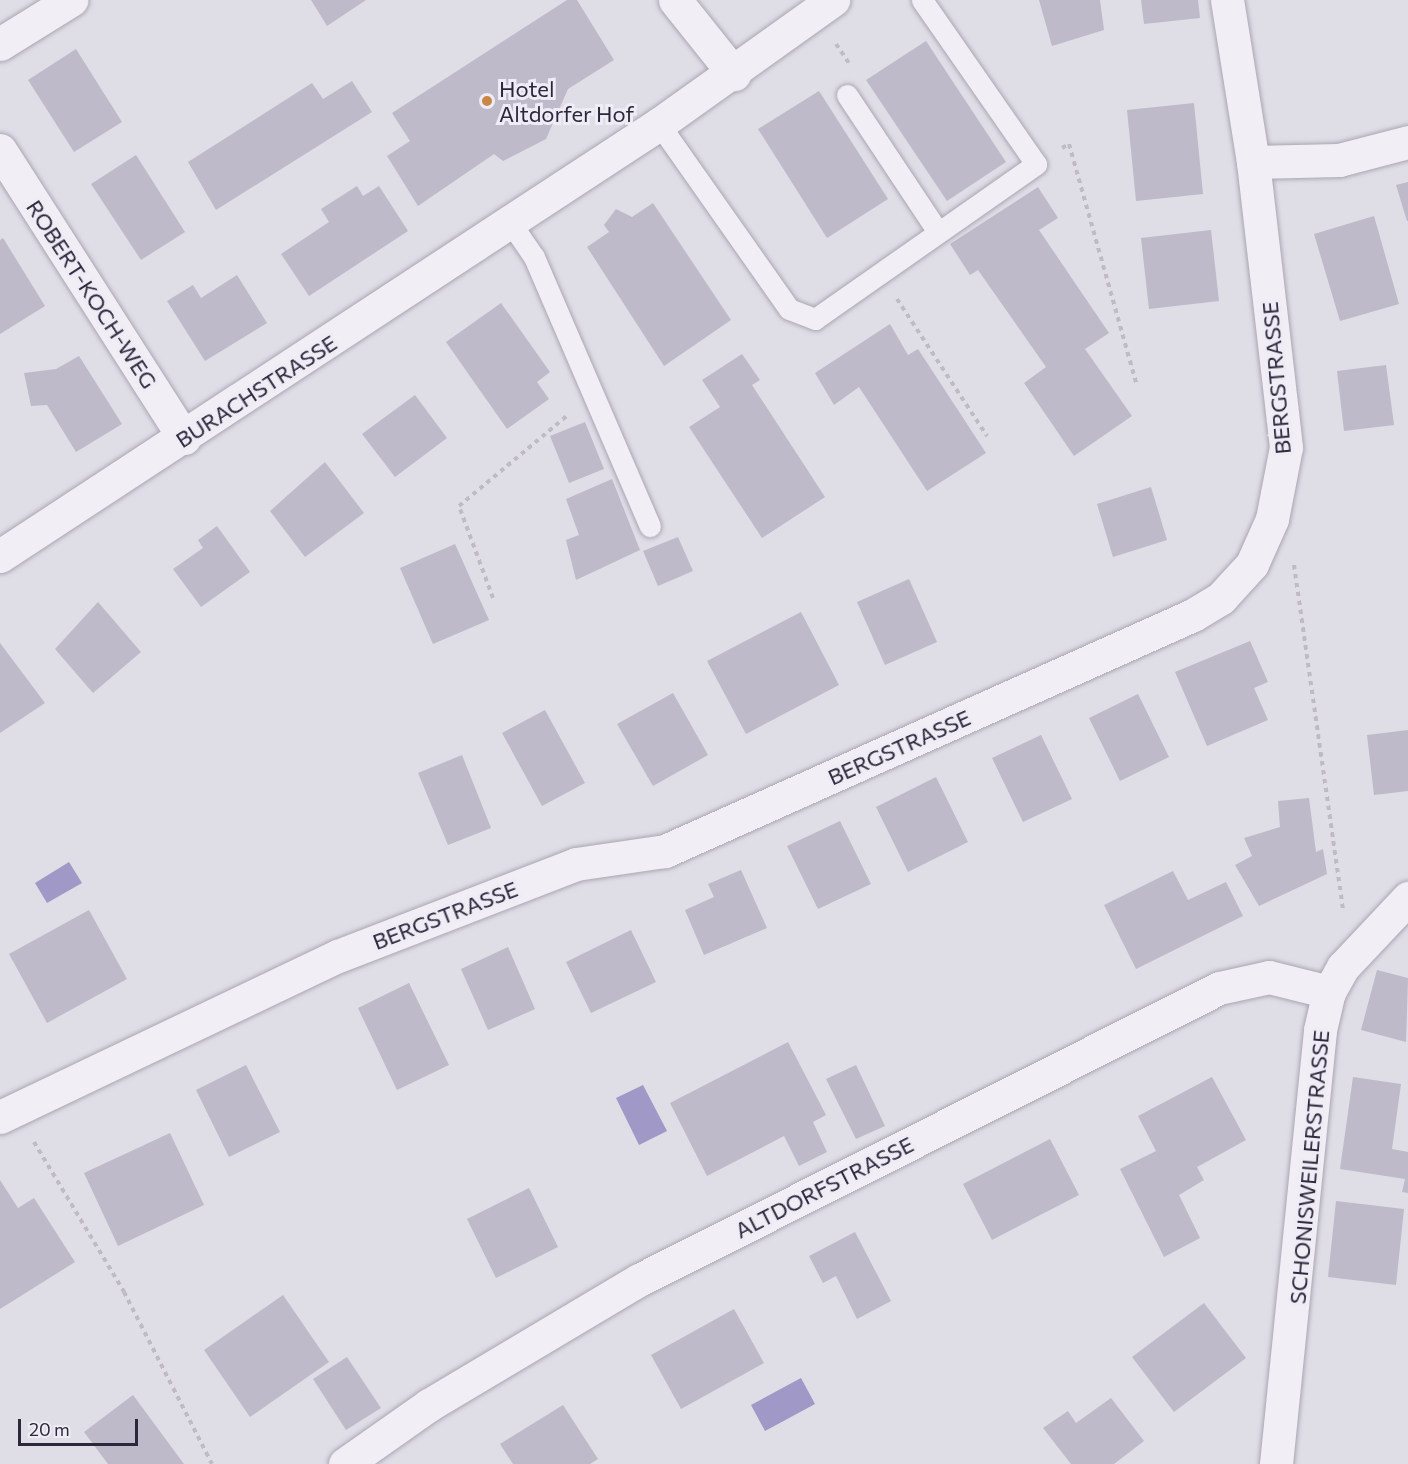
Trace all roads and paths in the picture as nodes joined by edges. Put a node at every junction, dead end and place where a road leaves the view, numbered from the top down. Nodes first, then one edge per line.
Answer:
1 (71, 0) edge
2 (675, 0) edge
3 (922, 0) edge
4 (1227, 0) edge
5 (824, 7) edge
6 (0, 44) edge
7 (734, 74) junction
8 (847, 95) joint
9 (659, 124) junction
10 (1408, 142) edge
11 (0, 150) edge
12 (1253, 162) junction
13 (1036, 164) junction
14 (510, 222) junction
15 (938, 232) junction
16 (880, 273) junction
17 (1137, 386) dead end
18 (590, 396) junction
19 (987, 436) dead end
20 (184, 438) junction
21 (1272, 519) junction
22 (650, 526) dead end
23 (0, 556) edge
24 (493, 597) dead end
25 (1408, 898) edge
26 (1368, 938) junction
27 (1329, 992) junction
28 (7, 1113) edge
29 (212, 1464) edge
30 (345, 1464) edge
31 (1276, 1464) edge

1 - 6 street
2 - 7 street
3 - 13 lane
4 - 12 street, BERGSTRASSE
5 - 7 street, BURACHSTRASSE
5 - 8 path
7 - 9 street, BURACHSTRASSE
8 - 15 lane
9 - 14 street, BURACHSTRASSE
9 - 16 lane
10 - 12 street
11 - 20 street, ROBERT-KOCH-WEG
12 - 21 street, BERGSTRASSE
13 - 15 lane
13 - 17 path
14 - 18 lane
14 - 20 street, BURACHSTRASSE
15 - 16 lane
16 - 19 path
18 - 22 lane
18 - 24 path
20 - 23 street, BURACHSTRASSE
21 - 26 path
21 - 28 street, BERGSTRASSE
25 - 26 street, SCHONISWEILERSTRASSE
26 - 27 street, SCHONISWEILERSTRASSE
27 - 30 street, ALTDORFSTRASSE
27 - 31 street, SCHONISWEILERSTRASSE
28 - 29 path

